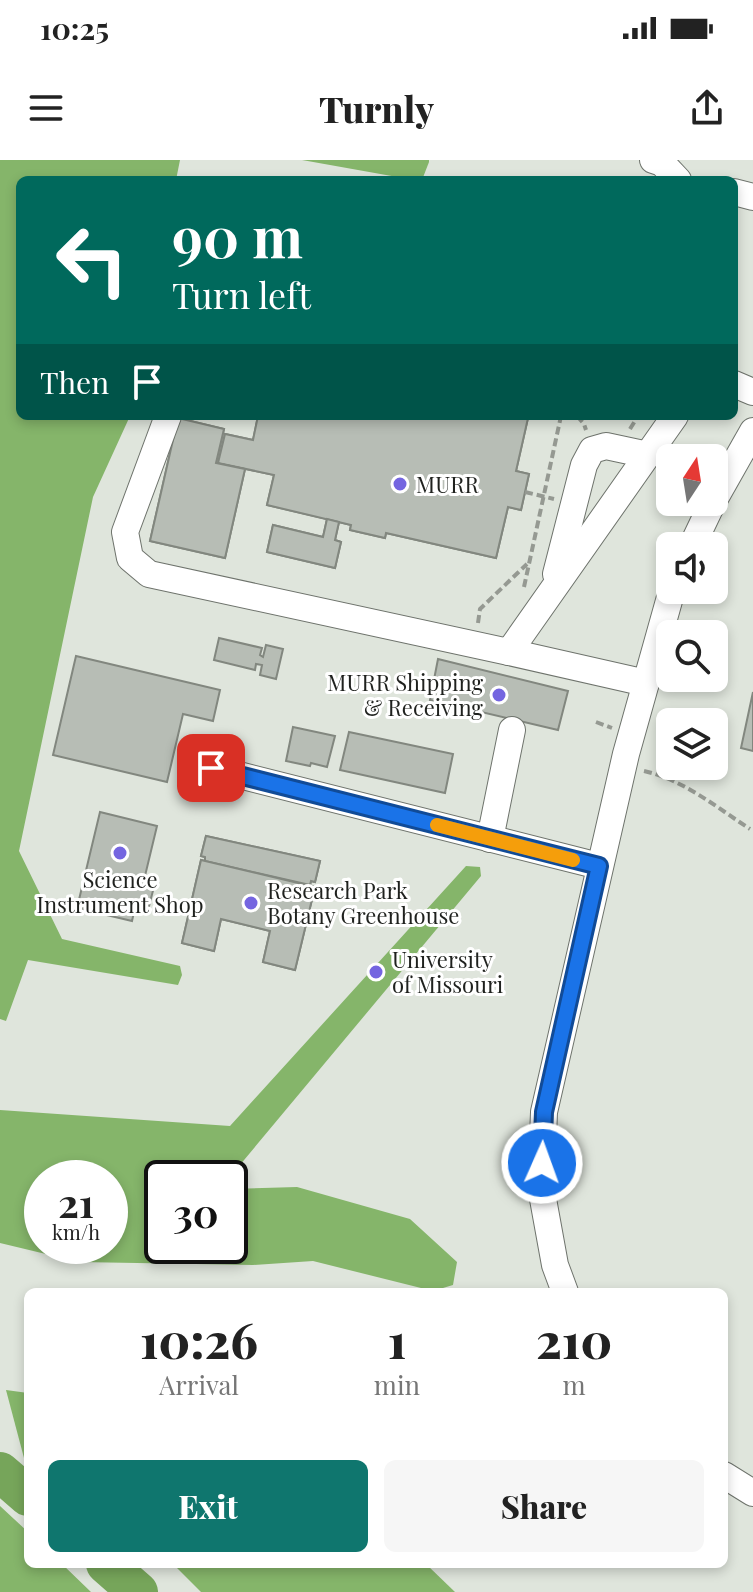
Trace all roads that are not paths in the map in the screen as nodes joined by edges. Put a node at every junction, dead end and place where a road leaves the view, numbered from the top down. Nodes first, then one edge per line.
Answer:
1 (653, 160) edge
2 (674, 176) edge
3 (167, 420) edge
4 (672, 420) edge
5 (753, 431) edge
6 (648, 455) junction
7 (728, 475) edge
8 (551, 593) junction
9 (668, 604) edge
10 (509, 652) junction
11 (646, 683) junction
12 (512, 730) dead end
13 (211, 768) dead end
14 (490, 839) junction
15 (599, 866) junction
16 (564, 1288) edge
17 (728, 1477) edge
18 (753, 1493) edge

1 - 2 street
3 - 10 street
4 - 6 street
5 - 7 street
6 - 8 street
6 - 8 street
8 - 10 street
9 - 11 street
10 - 11 street
11 - 15 street
12 - 14 street
13 - 14 street
14 - 15 street
15 - 16 street
17 - 18 street

